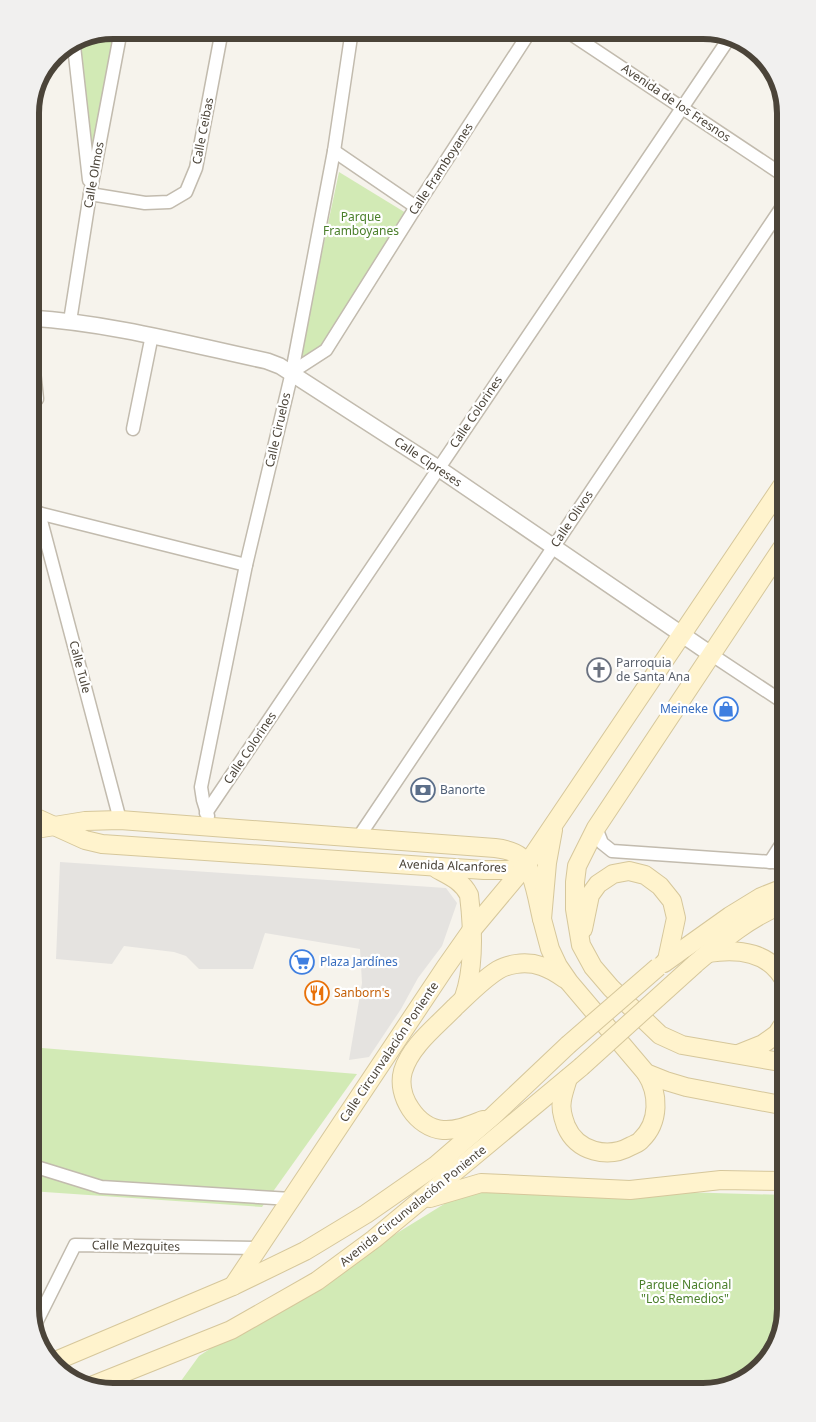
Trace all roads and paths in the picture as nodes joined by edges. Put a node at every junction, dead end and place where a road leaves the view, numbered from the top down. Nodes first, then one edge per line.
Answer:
1 (119, 39) edge
2 (220, 39) edge
3 (351, 39) edge
4 (525, 39) edge
5 (579, 39) edge
6 (726, 43) edge
7 (74, 50) edge
8 (682, 107) junction
9 (334, 151) junction
10 (777, 171) edge
11 (90, 194) junction
12 (416, 207) junction
13 (777, 214) edge
14 (39, 319) edge
15 (70, 321) junction
16 (152, 335) junction
17 (292, 372) junction
18 (133, 429) dead end
19 (438, 468) junction
20 (777, 493) edge
21 (39, 513) edge
22 (39, 530) edge
23 (554, 546) junction
24 (777, 556) edge
25 (246, 565) junction
26 (681, 634) junction
27 (712, 655) junction
28 (777, 698) edge
29 (39, 819) edge
30 (120, 820) junction
31 (210, 820) junction
32 (554, 825) junction
33 (58, 826) junction
34 (596, 828) junction
35 (39, 829) edge
36 (358, 838) junction
37 (777, 851) edge
38 (770, 862) junction
39 (777, 862) edge
40 (527, 864) junction
41 (433, 867) junction
42 (777, 891) edge
43 (777, 906) edge
44 (542, 919) junction
45 (471, 931) junction
46 (581, 944) junction
47 (702, 959) junction
48 (662, 964) junction
49 (777, 970) edge
50 (569, 982) junction
51 (463, 1000) junction
52 (777, 1034) edge
53 (738, 1054) junction
54 (777, 1061) edge
55 (575, 1072) junction
56 (646, 1072) junction
57 (777, 1104) edge
58 (493, 1116) junction
59 (39, 1168) edge
60 (777, 1181) edge
61 (291, 1200) junction
62 (420, 1201) junction
63 (258, 1248) junction
64 (233, 1286) junction
65 (39, 1316) edge
66 (59, 1360) edge
67 (100, 1382) edge

1 - 11 street, Calle Olmos
2 - 11 street, Calle Ceibas
3 - 9 street, Calle Ciruelos
4 - 12 street, Calle Framboyanes
5 - 8 street, Avenida de los Fresnos
6 - 8 street, Calle Colorines
7 - 11 street
8 - 10 street, Avenida de los Fresnos
8 - 19 street, Calle Colorines
9 - 12 street
9 - 17 street, Calle Ciruelos
11 - 15 street, Calle Olmos
12 - 17 street, Calle Framboyanes
13 - 23 street, Calle Olivos
14 - 15 street, Calle Cipreses
15 - 16 street, Calle Cipreses
16 - 17 street, Calle Cipreses
16 - 18 street
17 - 19 street, Calle Cipreses
17 - 25 street, Calle Ciruelos
19 - 23 street, Calle Cipreses
19 - 31 street, Calle Colorines
20 - 26 main road, Calle Circunvalación Poniente
21 - 25 street
22 - 30 street, Calle Tule
23 - 26 street, Calle Cipreses
23 - 36 street, Calle Olivos
24 - 27 main road
25 - 31 street, Calle Ciruelos
26 - 27 street, Calle Cipreses
26 - 32 main road, Calle Circunvalación Poniente
27 - 28 street, Calle Cipreses
27 - 34 main road
29 - 33 main road, Avenida Alcanfores
30 - 31 main road, Avenida Alcanfores
30 - 33 main road, Avenida Alcanfores
31 - 36 main road, Avenida Alcanfores
32 - 40 main road, Calle Circunvalación Poniente
32 - 44 main road
33 - 35 main road, Avenida Alcanfores
33 - 41 main road, Avenida Alcanfores
34 - 38 street
34 - 46 main road
36 - 40 main road, Avenida Alcanfores
37 - 38 street
38 - 39 street
40 - 41 main road, Avenida Alcanfores
40 - 44 main road
40 - 45 main road, Calle Circunvalación Poniente
41 - 45 main road
42 - 48 main road
43 - 47 main road
44 - 50 main road
45 - 51 main road
45 - 61 main road, Calle Circunvalación Poniente
46 - 48 main road
46 - 53 main road
47 - 49 main road
47 - 55 main road, Avenida Circunvalación Poniente, bridge
48 - 58 main road, Avenida Circunvalación Poniente, bridge
50 - 51 main road
50 - 56 main road
51 - 58 main road
52 - 53 main road
53 - 54 main road
55 - 56 main road
55 - 62 main road, Avenida Circunvalación Poniente
56 - 57 main road
58 - 64 main road, Avenida Circunvalación Poniente
59 - 61 street
60 - 62 main road
61 - 63 main road, Calle Circunvalación Poniente
62 - 67 main road, Avenida Circunvalación Poniente
63 - 64 main road, Calle Circunvalación Poniente
63 - 65 street, Calle Mezquites
64 - 66 main road, Avenida Circunvalación Poniente

